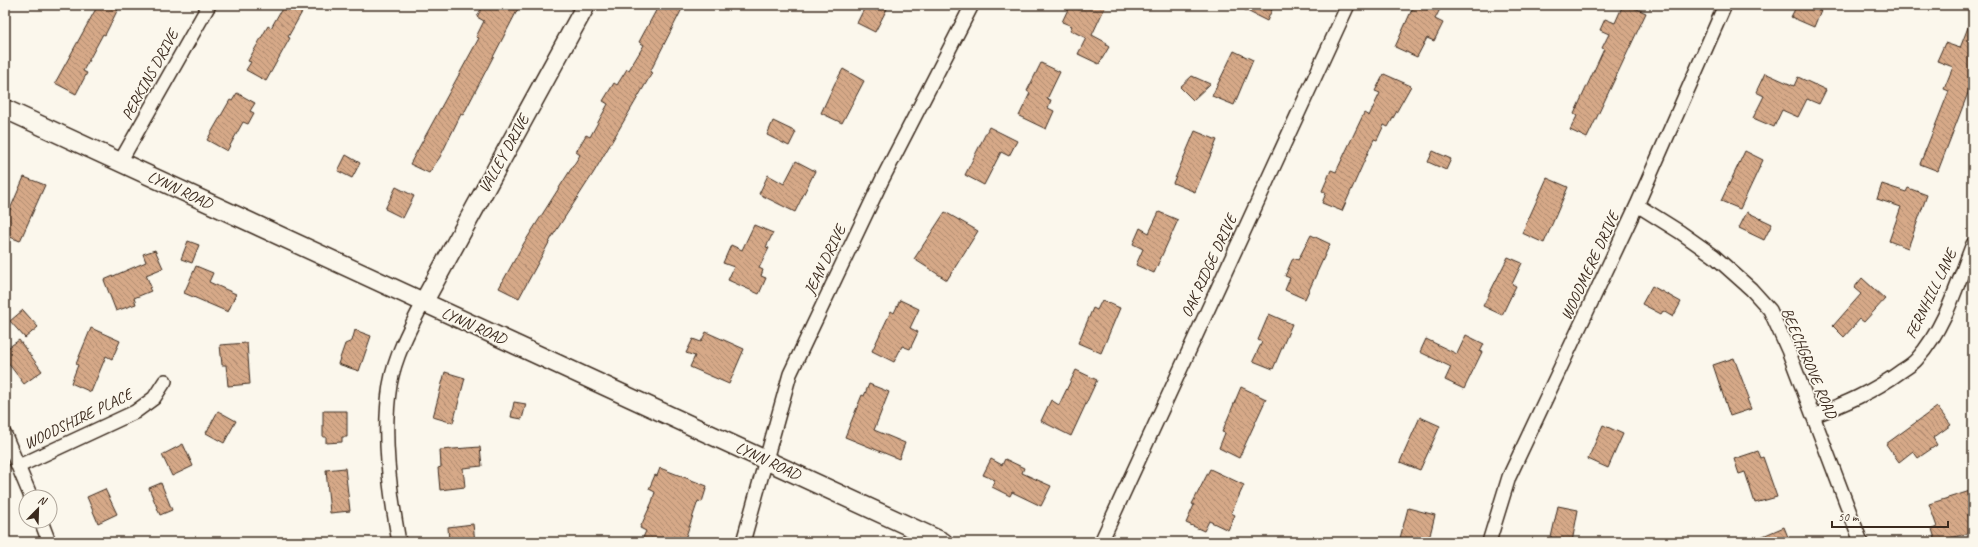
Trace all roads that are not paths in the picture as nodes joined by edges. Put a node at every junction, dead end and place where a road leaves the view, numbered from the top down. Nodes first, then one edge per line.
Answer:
1 (209, 5) edge
2 (586, 5) edge
3 (972, 5) edge
4 (1348, 5) edge
5 (1725, 5) edge
6 (5, 109) edge
7 (120, 162) junction
8 (1637, 205) junction
9 (1973, 244) edge
10 (423, 303) junction
11 (165, 381) dead end
12 (1814, 416) junction
13 (5, 435) edge
14 (766, 459) junction
15 (19, 466) junction
16 (29, 489) edge
17 (44, 529) edge
18 (49, 542) edge
19 (399, 542) edge
20 (743, 542) edge
21 (943, 542) edge
22 (1101, 542) edge
23 (1489, 542) edge
24 (1862, 542) edge

1 - 7 street, PERKINS DRIVE
2 - 10 main road, VALLEY DRIVE
3 - 14 street, JEAN DRIVE
4 - 22 street, OAK RIDGE DRIVE
5 - 8 street, WOODMERE DRIVE
6 - 7 main road, LYNN ROAD
7 - 10 main road, LYNN ROAD
8 - 12 street, BEECHGROVE ROAD
8 - 23 street, WOODMERE DRIVE
9 - 12 street, FERNHILL LANE
10 - 14 main road, LYNN ROAD
10 - 19 street
11 - 15 street, WOODSHIRE PLACE
12 - 24 street, BEECHGROVE ROAD
13 - 15 street
14 - 20 street, JEAN DRIVE
14 - 21 main road, LYNN ROAD
15 - 16 street
17 - 18 street

